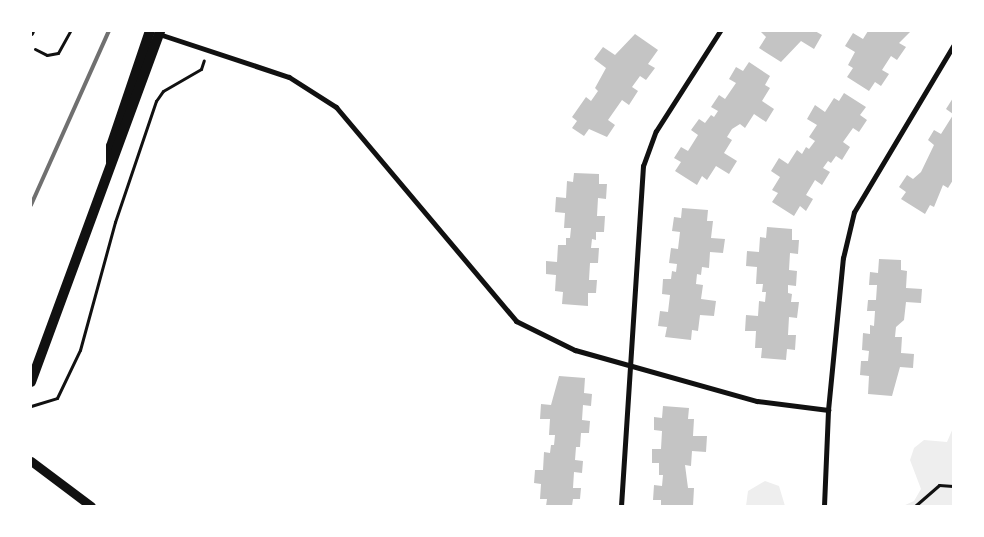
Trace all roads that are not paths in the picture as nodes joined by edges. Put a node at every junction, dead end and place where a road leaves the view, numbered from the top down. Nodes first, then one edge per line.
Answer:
1 (720, 31) edge
2 (157, 32) edge
3 (953, 46) edge
4 (631, 364) junction
5 (31, 382) edge
6 (828, 410) junction
7 (31, 461) edge
8 (91, 506) edge
9 (621, 506) edge
10 (824, 506) edge

1 - 4 street
2 - 4 street
2 - 5 main road
3 - 6 street
4 - 6 street
4 - 9 street
6 - 10 street
7 - 8 street

